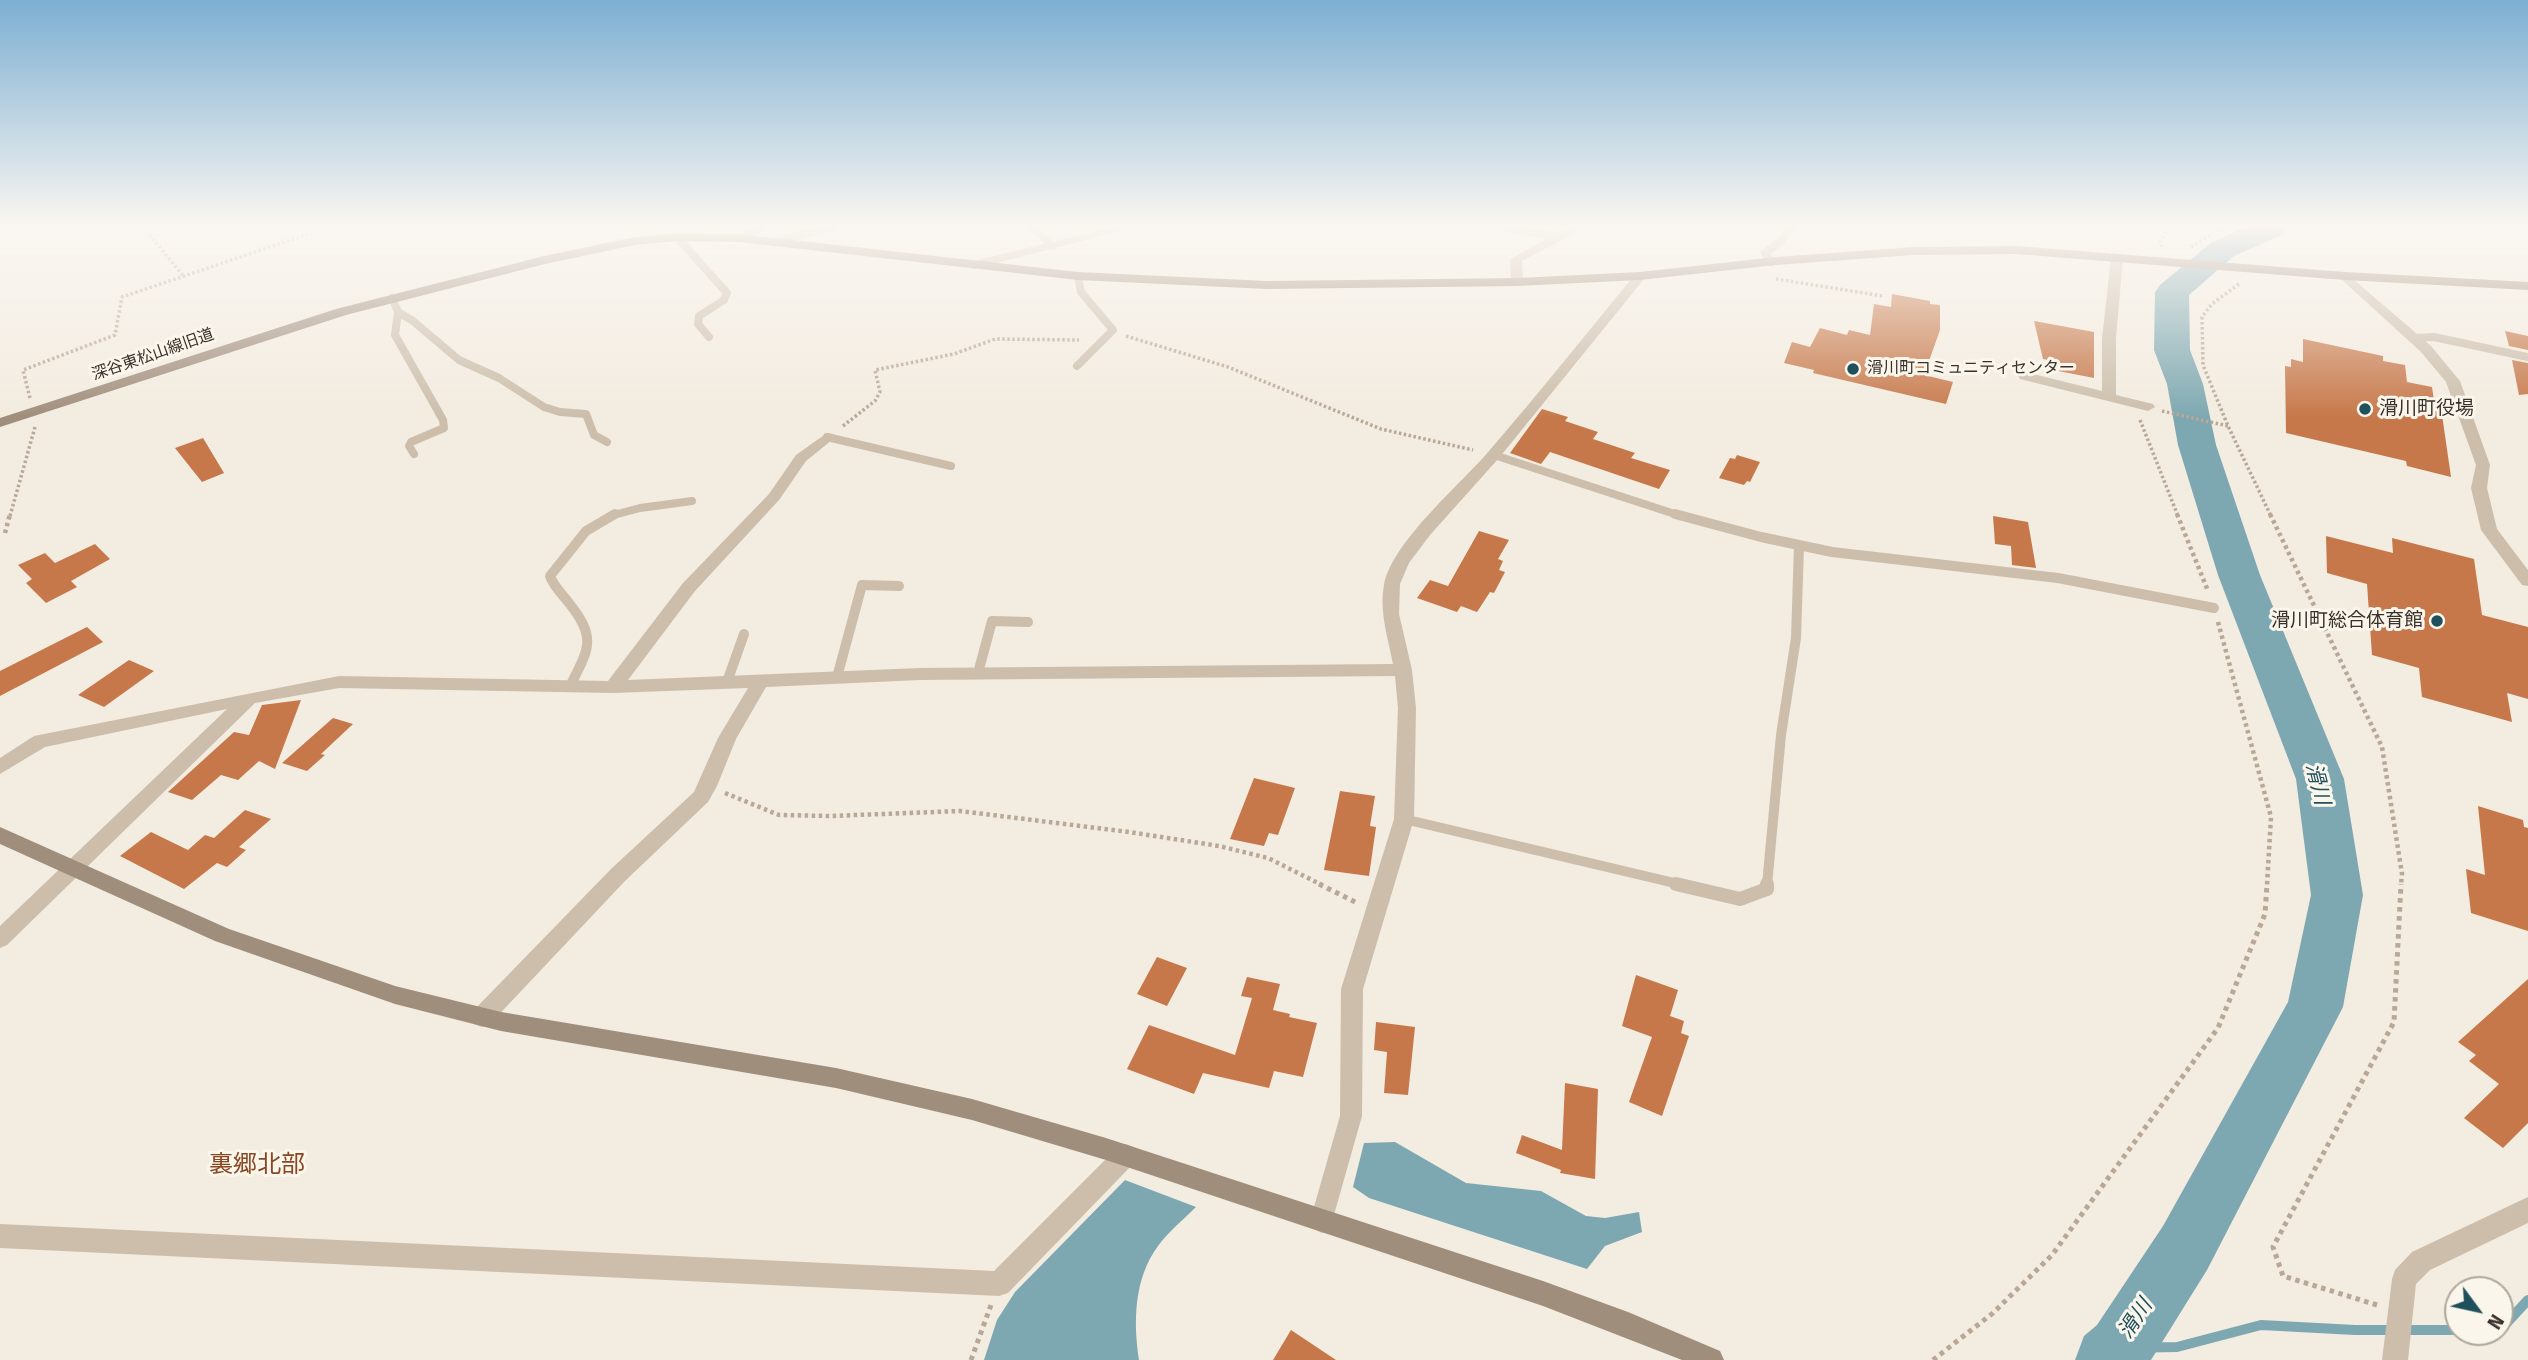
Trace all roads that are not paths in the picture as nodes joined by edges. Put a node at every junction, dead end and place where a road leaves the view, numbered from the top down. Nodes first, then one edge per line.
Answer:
1 (422, 290) edge
2 (725, 290) edge
3 (1081, 290) edge
4 (1628, 290) edge
5 (2114, 290) edge
6 (2361, 290) edge
7 (392, 298) junction
8 (398, 312) junction
9 (709, 337) dead end
10 (2414, 338) junction
11 (2528, 357) edge
12 (1077, 366) dead end
13 (2025, 376) dead end
14 (2109, 396) junction
15 (2148, 407) road end
16 (0, 423) edge
17 (827, 438) joint
18 (607, 442) dead end
19 (414, 454) dead end
20 (1494, 455) junction
21 (951, 466) dead end
22 (692, 501) dead end
23 (1799, 546) junction
24 (2528, 581) edge
25 (899, 586) dead end
26 (2214, 608) road end
27 (1028, 622) dead end
28 (744, 634) dead end
29 (1404, 670) junction
30 (978, 673) junction
31 (837, 677) junction
32 (761, 680) junction
33 (727, 682) junction
34 (570, 686) junction
35 (613, 687) junction
36 (250, 698) junction
37 (0, 767) edge
38 (1404, 819) junction
39 (0, 835) edge
40 (72, 870) junction
41 (0, 939) edge
42 (482, 1017) junction
43 (1126, 1155) junction
44 (2528, 1209) edge
45 (1322, 1221) junction
46 (0, 1236) edge
47 (1711, 1360) edge
48 (2395, 1360) edge

1 - 7 street, 深谷東松山線旧道
2 - 9 lane
3 - 12 lane
4 - 20 street
5 - 14 street
6 - 10 street
7 - 8 lane
7 - 16 street, 深谷東松山線旧道
8 - 18 lane
8 - 19 lane
10 - 11 lane
10 - 24 street
13 - 14 street
14 - 15 street
17 - 21 lane
17 - 35 street
20 - 23 lane
20 - 29 street
22 - 34 lane
23 - 26 lane
23 - 38 lane
25 - 31 lane
27 - 30 lane
28 - 33 lane
29 - 30 street
29 - 38 street
30 - 31 street
31 - 32 street
32 - 33 street
32 - 42 street
33 - 35 street
34 - 35 street
34 - 36 street
36 - 37 street
36 - 40 street
38 - 45 street
39 - 40 street
40 - 41 street
40 - 42 street
42 - 43 street
43 - 45 street
43 - 46 street
44 - 48 street
45 - 47 street

